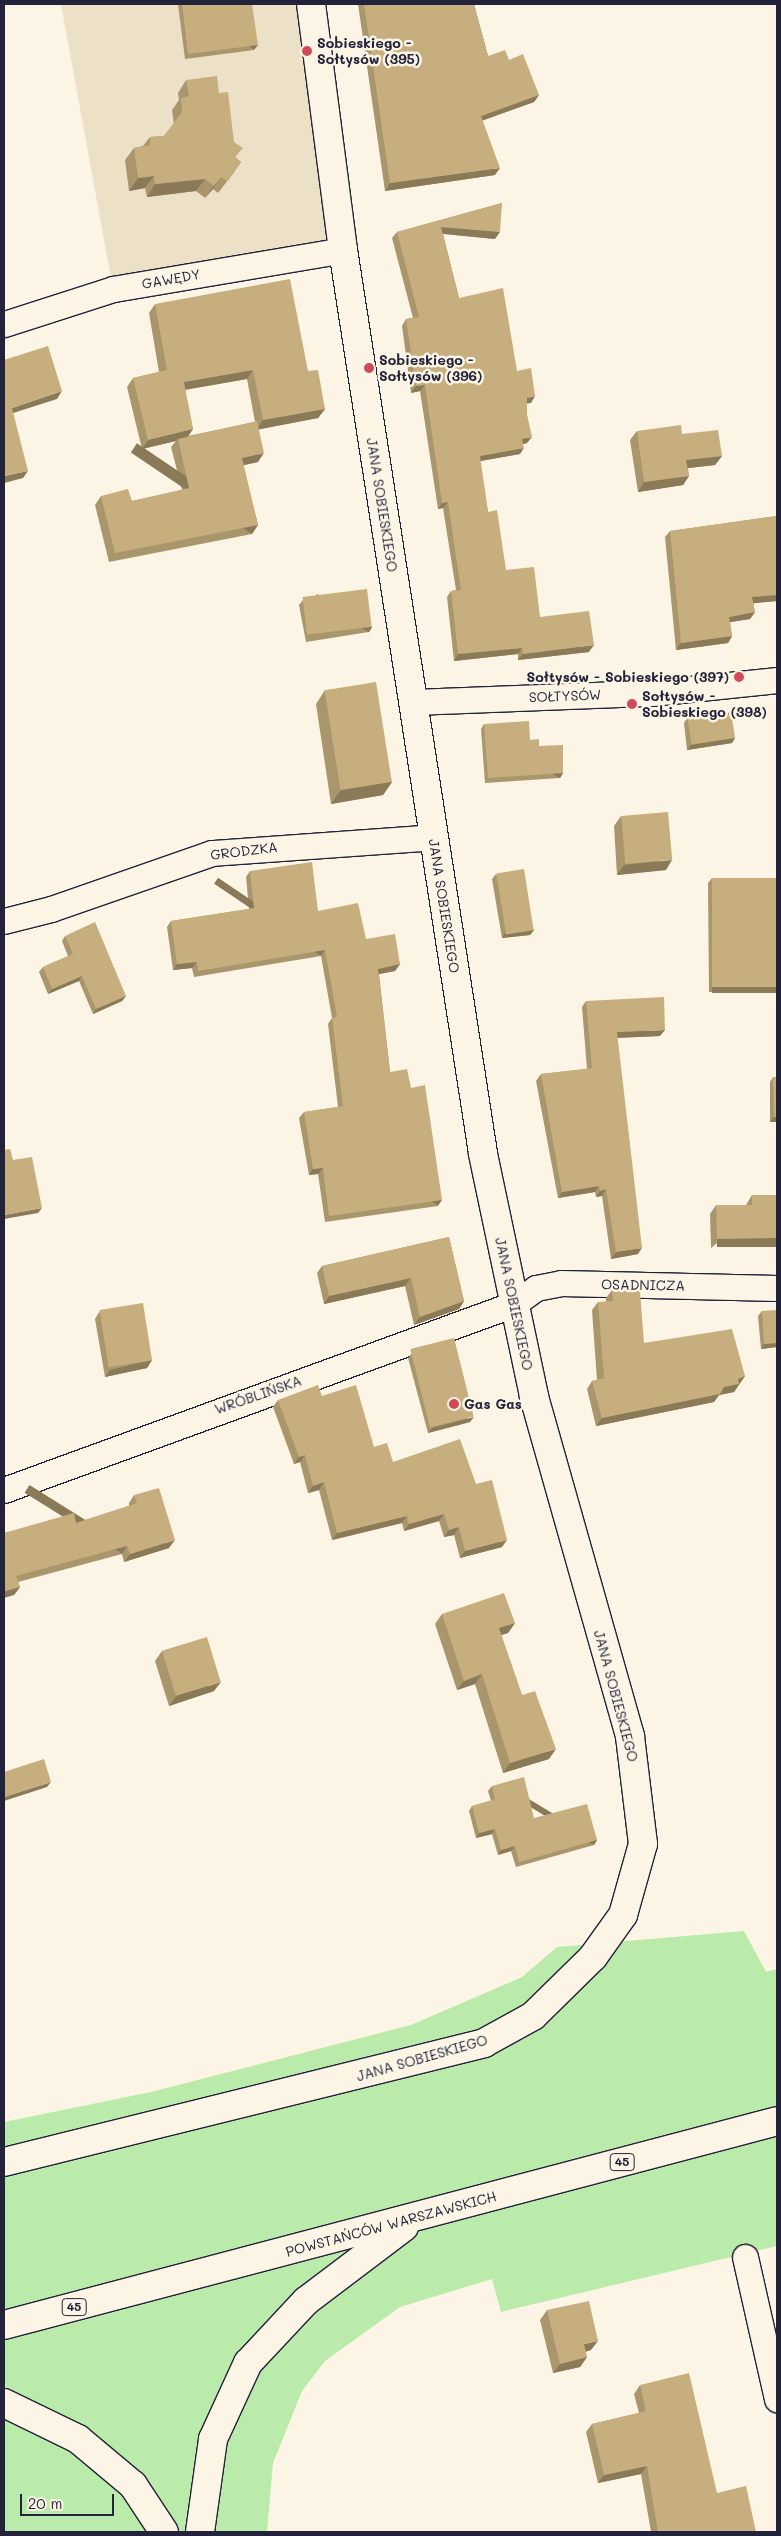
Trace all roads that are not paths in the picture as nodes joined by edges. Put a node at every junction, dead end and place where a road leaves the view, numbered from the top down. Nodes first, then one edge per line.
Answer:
1 (311, 4) edge
2 (343, 250) junction
3 (4, 324) edge
4 (777, 680) edge
5 (413, 702) junction
6 (434, 837) junction
7 (4, 920) edge
8 (777, 1288) edge
9 (514, 1304) junction
10 (4, 1490) edge
11 (777, 2121) edge
12 (4, 2162) edge
13 (416, 2218) junction
14 (745, 2256) dead end
15 (4, 2325) edge
16 (777, 2399) edge
17 (4, 2403) edge
18 (164, 2532) edge
19 (200, 2532) edge

1 - 2 street, JANA SOBIESKIEGO
2 - 3 street, GAWĘDY
2 - 5 street, JANA SOBIESKIEGO
4 - 5 street, SOŁTYSÓW
5 - 6 street, JANA SOBIESKIEGO
6 - 7 street, GRODZKA
6 - 9 street, JANA SOBIESKIEGO
8 - 9 street, OSADNICZA
9 - 10 street, WRÓBLIŃSKA
9 - 12 street, JANA SOBIESKIEGO
11 - 13 street, POWSTAŃCÓW WARSZAWSKICH / 45
13 - 15 street, POWSTAŃCÓW WARSZAWSKICH / 45
13 - 19 street
14 - 16 street
17 - 18 street

